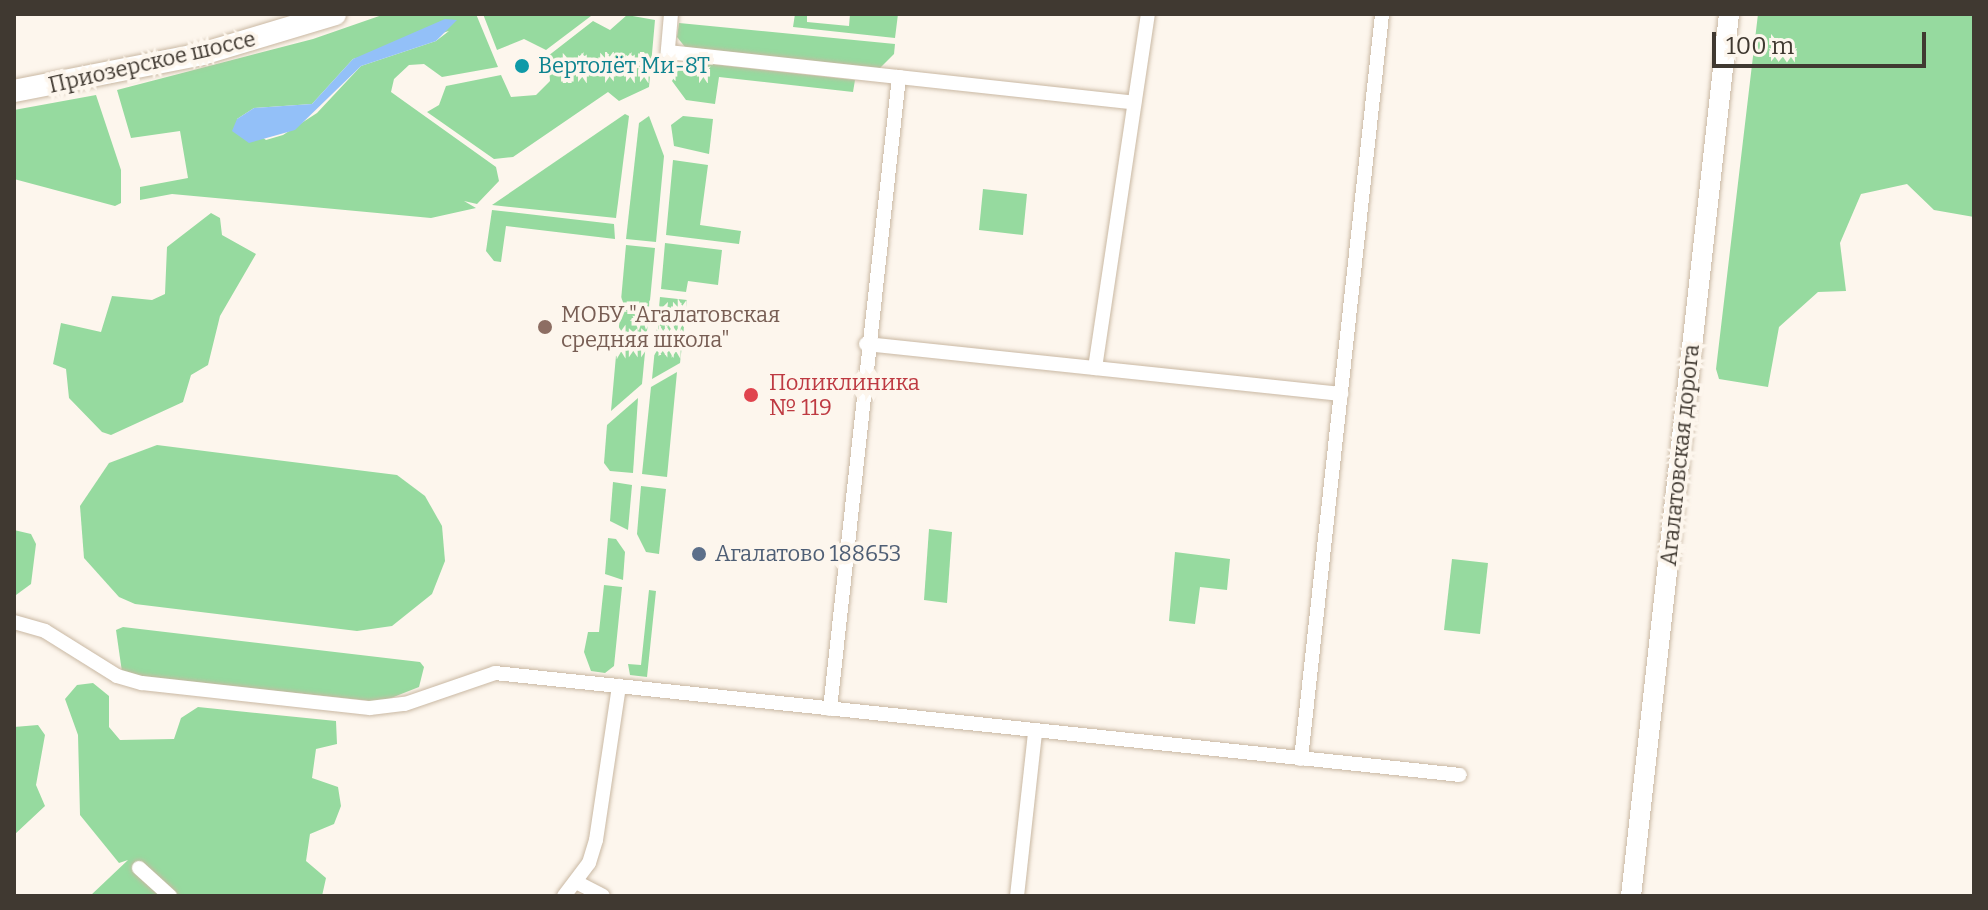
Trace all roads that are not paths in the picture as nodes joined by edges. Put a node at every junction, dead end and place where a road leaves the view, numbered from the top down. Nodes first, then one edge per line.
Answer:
1 (335, 14) edge
2 (671, 14) edge
3 (1148, 14) edge
4 (1382, 14) edge
5 (1729, 14) edge
6 (899, 77) junction
7 (14, 91) edge
8 (1134, 103) junction
9 (866, 344) junction
10 (1095, 368) junction
11 (1341, 394) junction
12 (14, 622) edge
13 (619, 686) junction
14 (830, 709) junction
15 (1035, 732) junction
16 (1301, 759) junction
17 (1460, 775) dead end
18 (139, 868) dead end
19 (576, 882) junction
20 (170, 896) edge
21 (564, 896) edge
22 (603, 896) edge
23 (1017, 896) edge
24 (1631, 896) edge

1 - 7 main road, Приозерское шоссе
2 - 6 street
3 - 8 street
4 - 11 street
5 - 24 main road, Агалатовская дорога
6 - 8 street
6 - 9 street
8 - 10 street
9 - 10 street
9 - 14 street
10 - 11 street
11 - 16 street
12 - 13 street
13 - 14 street
13 - 19 street
14 - 15 street
15 - 16 street
15 - 23 street
16 - 17 street
18 - 20 street
19 - 21 street
19 - 22 street

